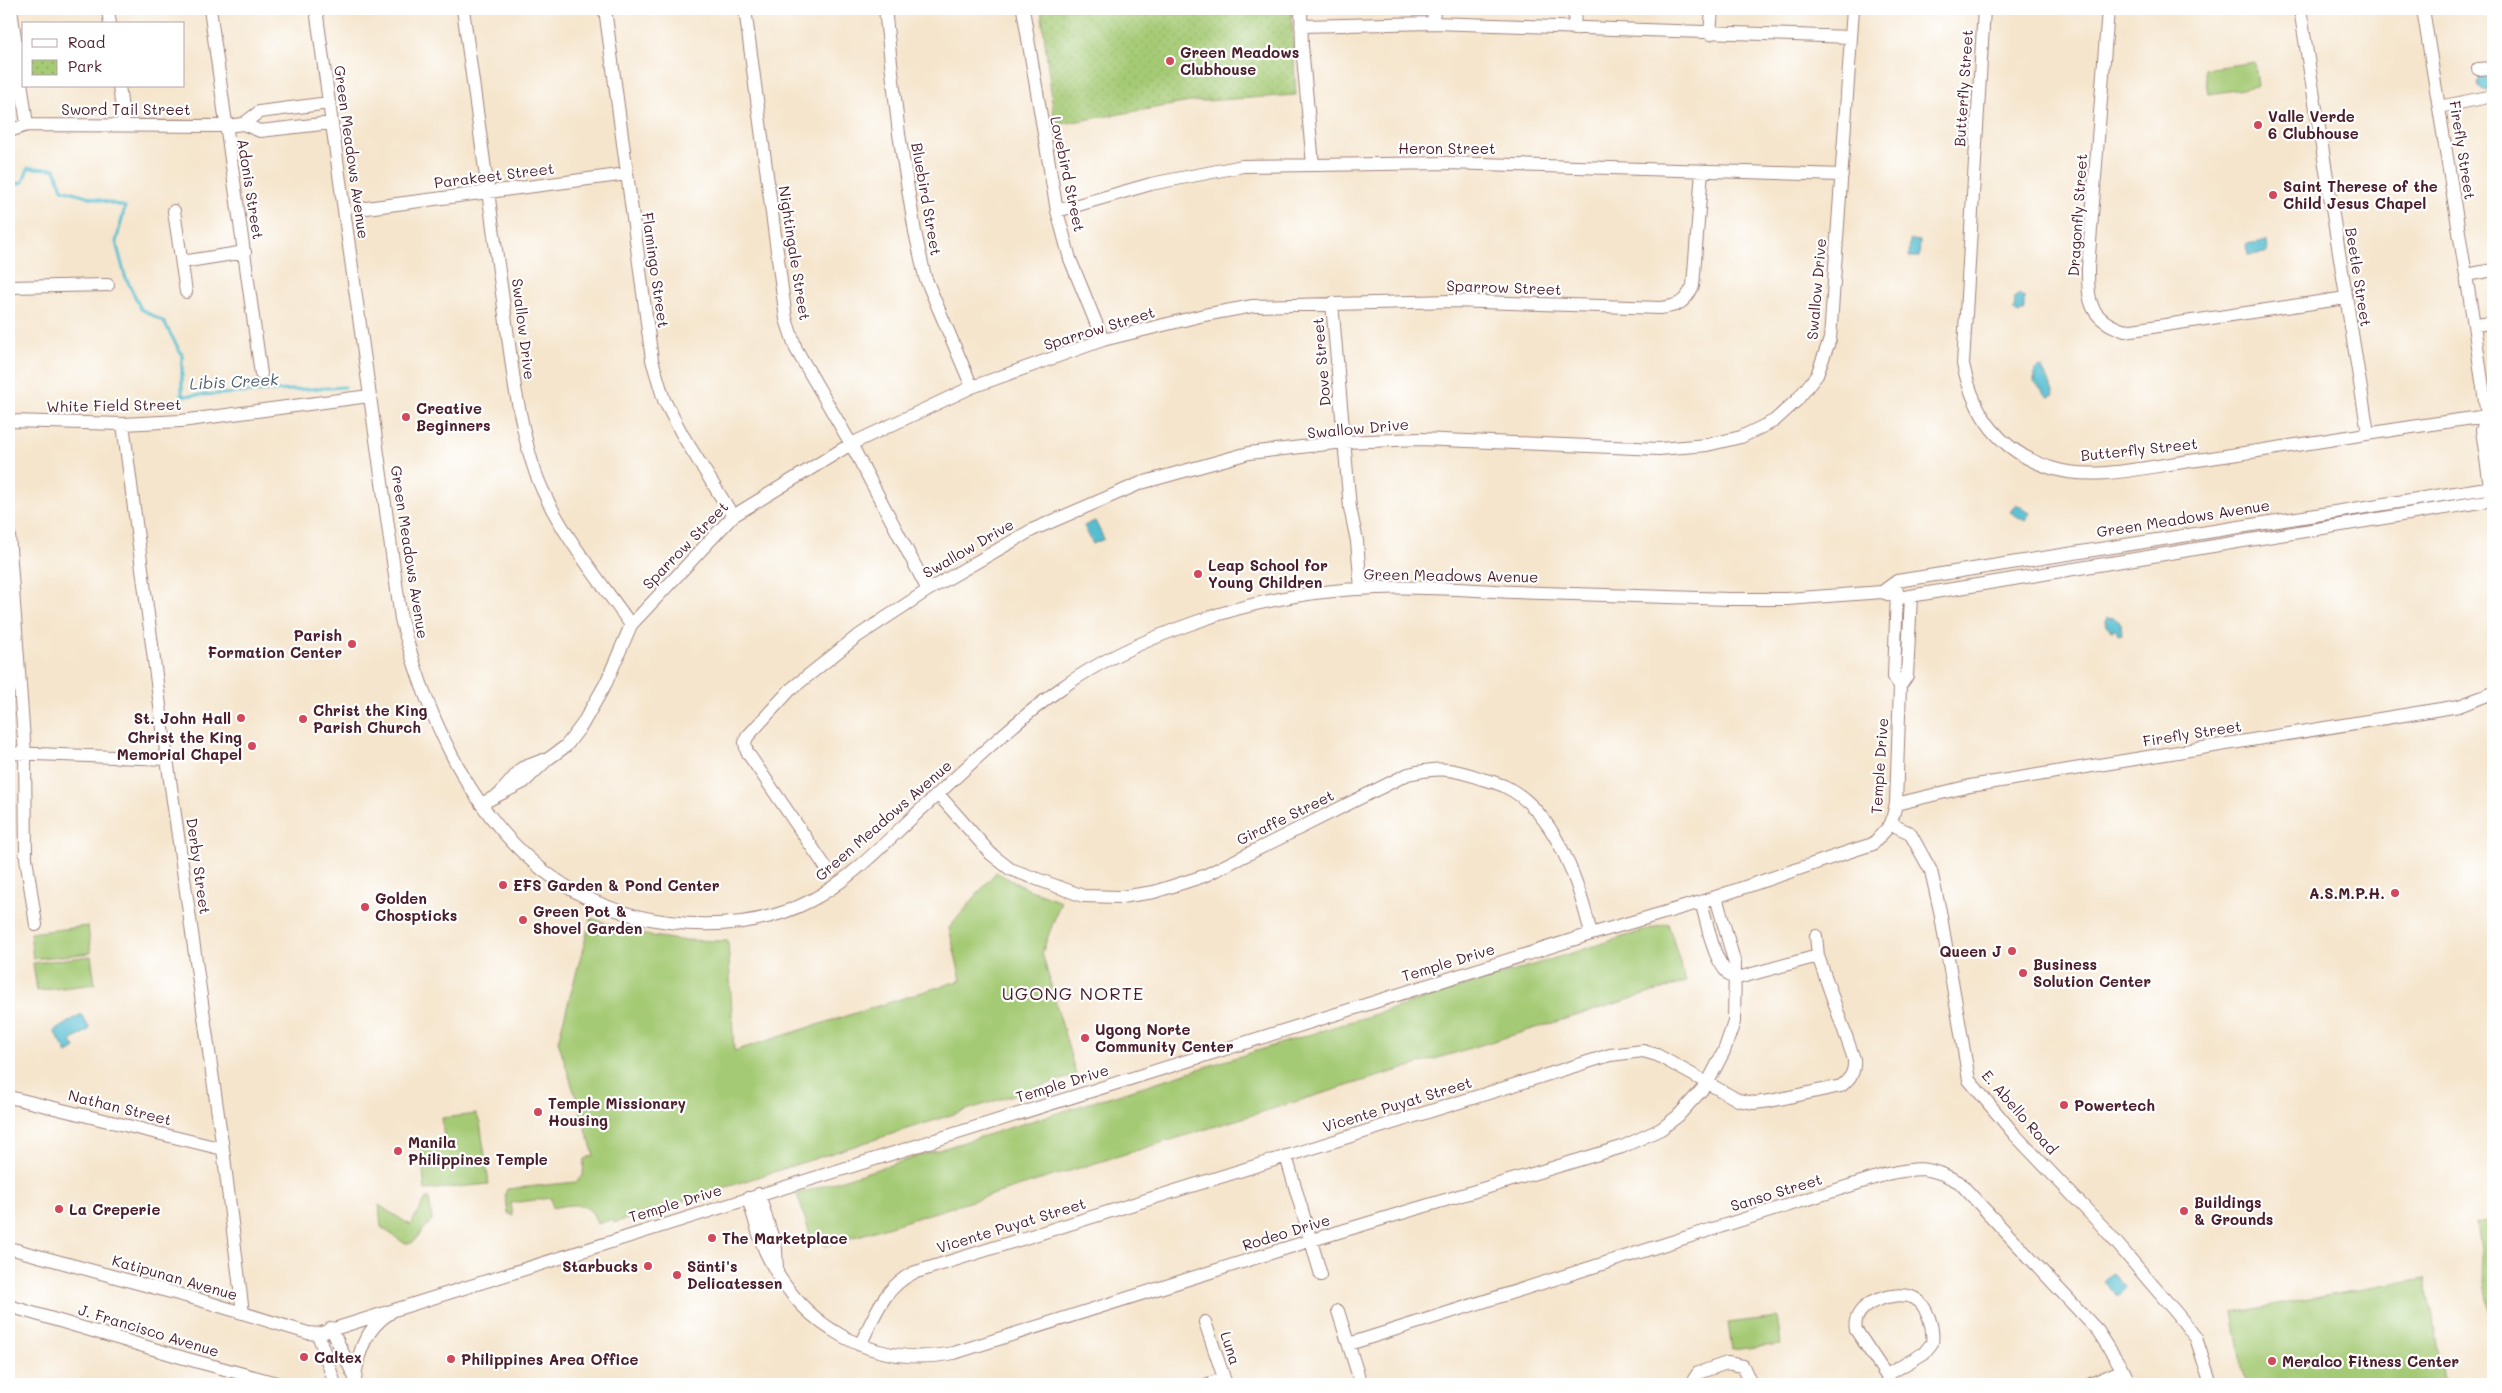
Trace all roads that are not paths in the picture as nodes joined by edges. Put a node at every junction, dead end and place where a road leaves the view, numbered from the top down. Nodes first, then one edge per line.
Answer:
1 (11, 9) edge
2 (108, 9) edge
3 (210, 9) edge
4 (316, 9) edge
5 (463, 9) edge
6 (605, 9) edge
7 (744, 9) edge
8 (885, 9) edge
9 (1023, 9) edge
10 (1301, 9) edge
11 (1434, 9) edge
12 (1575, 9) edge
13 (1712, 9) edge
14 (1853, 9) edge
15 (1984, 9) edge
16 (2108, 9) edge
17 (2300, 9) edge
18 (2423, 9) edge
19 (110, 22) edge
20 (1433, 23) junction
21 (1301, 26) junction
22 (1574, 29) junction
23 (12, 34) edge
24 (1710, 34) junction
25 (1851, 37) junction
26 (2478, 68) dead end
27 (2493, 68) edge
28 (119, 88) edge
29 (2493, 96) edge
30 (329, 103) junction
31 (2439, 107) junction
32 (331, 123) junction
33 (243, 124) junction
34 (27, 125) junction
35 (124, 125) junction
36 (226, 126) junction
37 (9, 131) edge
38 (1313, 165) junction
39 (1702, 171) junction
40 (627, 174) junction
41 (1842, 175) junction
42 (490, 192) junction
43 (366, 208) dead end
44 (1057, 211) junction
45 (174, 212) dead end
46 (244, 252) junction
47 (182, 262) junction
48 (2493, 270) edge
49 (2466, 275) junction
50 (108, 285) dead end
51 (9, 288) edge
52 (186, 292) dead end
53 (2346, 298) junction
54 (1332, 303) junction
55 (2493, 323) edge
56 (2474, 326) junction
57 (1103, 340) junction
58 (261, 374) dead end
59 (972, 387) junction
60 (369, 396) junction
61 (9, 422) edge
62 (2490, 422) edge
63 (123, 424) junction
64 (2368, 433) junction
65 (1344, 442) junction
66 (851, 444) junction
67 (2492, 495) edge
68 (2403, 500) junction
69 (2405, 514) junction
70 (733, 516) junction
71 (9, 535) edge
72 (2178, 536) junction
73 (2129, 543) junction
74 (2180, 552) junction
75 (2131, 560) junction
76 (2009, 562) junction
77 (2013, 579) junction
78 (1896, 581) junction
79 (1357, 589) junction
80 (928, 590) junction
81 (1882, 592) junction
82 (1904, 597) junction
83 (631, 625) junction
84 (2493, 693) edge
85 (9, 753) edge
86 (25, 754) junction
87 (167, 759) junction
88 (938, 794) junction
89 (481, 804) junction
90 (1896, 804) junction
91 (1891, 824) junction
92 (827, 869) dead end
93 (1716, 897) junction
94 (1702, 902) junction
95 (36, 925) dead end
96 (1591, 934) junction
97 (1816, 936) dead end
98 (1818, 956) junction
99 (1734, 979) junction
100 (1707, 1084) junction
101 (9, 1097) edge
102 (223, 1149) junction
103 (1286, 1156) junction
104 (754, 1196) junction
105 (1312, 1240) junction
106 (9, 1248) edge
107 (1321, 1274) dead end
108 (9, 1306) edge
109 (401, 1306) junction
110 (1338, 1310) dead end
111 (242, 1313) junction
112 (1205, 1322) dead end
113 (331, 1328) junction
114 (318, 1334) junction
115 (1348, 1344) junction
116 (860, 1345) junction
117 (2123, 1370) junction
118 (1890, 1380) edge
119 (356, 1382) edge
120 (1225, 1382) edge
121 (280, 1384) edge
122 (335, 1384) edge
123 (1208, 1384) edge
124 (1361, 1384) edge
125 (1691, 1384) edge
126 (1751, 1384) edge
127 (2091, 1384) edge
128 (2130, 1384) edge
129 (2211, 1384) edge

1 - 23 street
2 - 19 street
3 - 36 street, Adonis Street
4 - 30 street, Green Meadows Avenue
5 - 42 street, Swallow Drive
6 - 40 street, Flamingo Street
7 - 66 street, Nightingale Street
8 - 59 street, Bluebird Street
9 - 44 street, Lovebird Street
10 - 21 street
11 - 20 street
12 - 22 street
13 - 24 street
14 - 25 street, Swallow Drive
15 - 64 street, Butterfly Street
16 - 53 street, Dragonfly Street
17 - 53 street, Beetle Street
18 - 31 street, Firefly Street
20 - 21 street
20 - 22 street
21 - 38 street
22 - 24 street
23 - 34 street
24 - 25 street
25 - 41 street, Swallow Drive
26 - 27 street
28 - 35 street
29 - 31 street
30 - 32 street, Green Meadows Avenue
30 - 33 street, Sword Tail Street
31 - 49 street, Firefly Street
32 - 33 street, Sword Tail Street
32 - 60 street, Green Meadows Avenue
33 - 36 street, Sword Tail Street
34 - 35 street, Sword Tail Street
34 - 37 street, Sword Tail Street
35 - 36 street, Sword Tail Street
36 - 46 street, Adonis Street
38 - 39 street, Heron Street
38 - 44 street, Heron Street
39 - 41 street, Heron Street
39 - 54 street, Sparrow Street
40 - 42 street, Parakeet Street
40 - 70 street, Flamingo Street
41 - 65 street, Swallow Drive
42 - 43 street, Parakeet Street
42 - 83 street, Swallow Drive
44 - 57 street, Lovebird Street
45 - 47 street
46 - 47 street
46 - 58 street, Adonis Street
47 - 52 street
48 - 49 street
49 - 56 street, Firefly Street
50 - 51 street
53 - 64 street, Beetle Street
54 - 57 street, Sparrow Street
54 - 65 street, Dove Street
55 - 56 street
56 - 62 street, Firefly Street
57 - 59 street, Sparrow Street
59 - 66 street, Sparrow Street
60 - 63 street, White Field Street
60 - 89 street, Green Meadows Avenue
61 - 63 street, White Field Street
62 - 64 street, Butterfly Street
62 - 67 street, Firefly Street
63 - 87 street, Derby Street
65 - 79 street, Dove Street
65 - 80 street, Swallow Drive
66 - 70 street, Sparrow Street
66 - 80 street, Nightingale Street
67 - 68 street, Green Meadows Avenue
67 - 69 street
68 - 69 street
68 - 72 street, Green Meadows Avenue
69 - 74 street
70 - 83 street, Sparrow Street
71 - 86 street
72 - 73 street, Green Meadows Avenue
72 - 74 street
73 - 75 street
73 - 76 street, Green Meadows Avenue
74 - 75 street
75 - 77 street
76 - 77 street
76 - 78 street, Green Meadows Avenue
77 - 82 street
78 - 81 street, Green Meadows Avenue
78 - 82 street, Temple Drive
79 - 81 street, Green Meadows Avenue
79 - 88 street, Green Meadows Avenue
80 - 92 street, Swallow Drive
81 - 82 street, Green Meadows Avenue
82 - 90 street, Temple Drive
83 - 89 street, Sparrow Street
84 - 90 street, Firefly Street
85 - 86 street
86 - 87 street
86 - 95 street
87 - 102 street, Derby Street
88 - 89 street, Green Meadows Avenue
88 - 96 street, Giraffe Street
90 - 91 street, Temple Drive
91 - 93 street, Temple Drive
91 - 129 street, E. Abello Road
93 - 94 street, Temple Drive
93 - 99 street, Rodeo Drive
94 - 96 street, Temple Drive
94 - 99 street
96 - 104 street, Temple Drive
97 - 98 street, Vicente Puyat Street
98 - 99 street
98 - 100 street, Vicente Puyat Street
99 - 100 street, Rodeo Drive
100 - 103 street, Vicente Puyat Street
100 - 105 street, Rodeo Drive
101 - 102 street, Nathan Street
102 - 111 street, Derby Street
103 - 105 street
103 - 116 street, Vicente Puyat Street
104 - 109 street, Temple Drive
104 - 116 street, Rodeo Drive
105 - 107 street
105 - 116 street, Rodeo Drive
106 - 111 street, Katipunan Avenue
108 - 121 street, J. Francisco Avenue
109 - 113 street, Temple Drive
109 - 119 street
110 - 115 street
111 - 114 street, Katipunan Avenue
112 - 120 street, Luna
113 - 114 street
113 - 119 street
114 - 122 street
115 - 117 street, Sanso Street
115 - 124 street
117 - 127 street
117 - 128 street, Sanso Street
118 - 118 street
120 - 123 street
125 - 126 street

